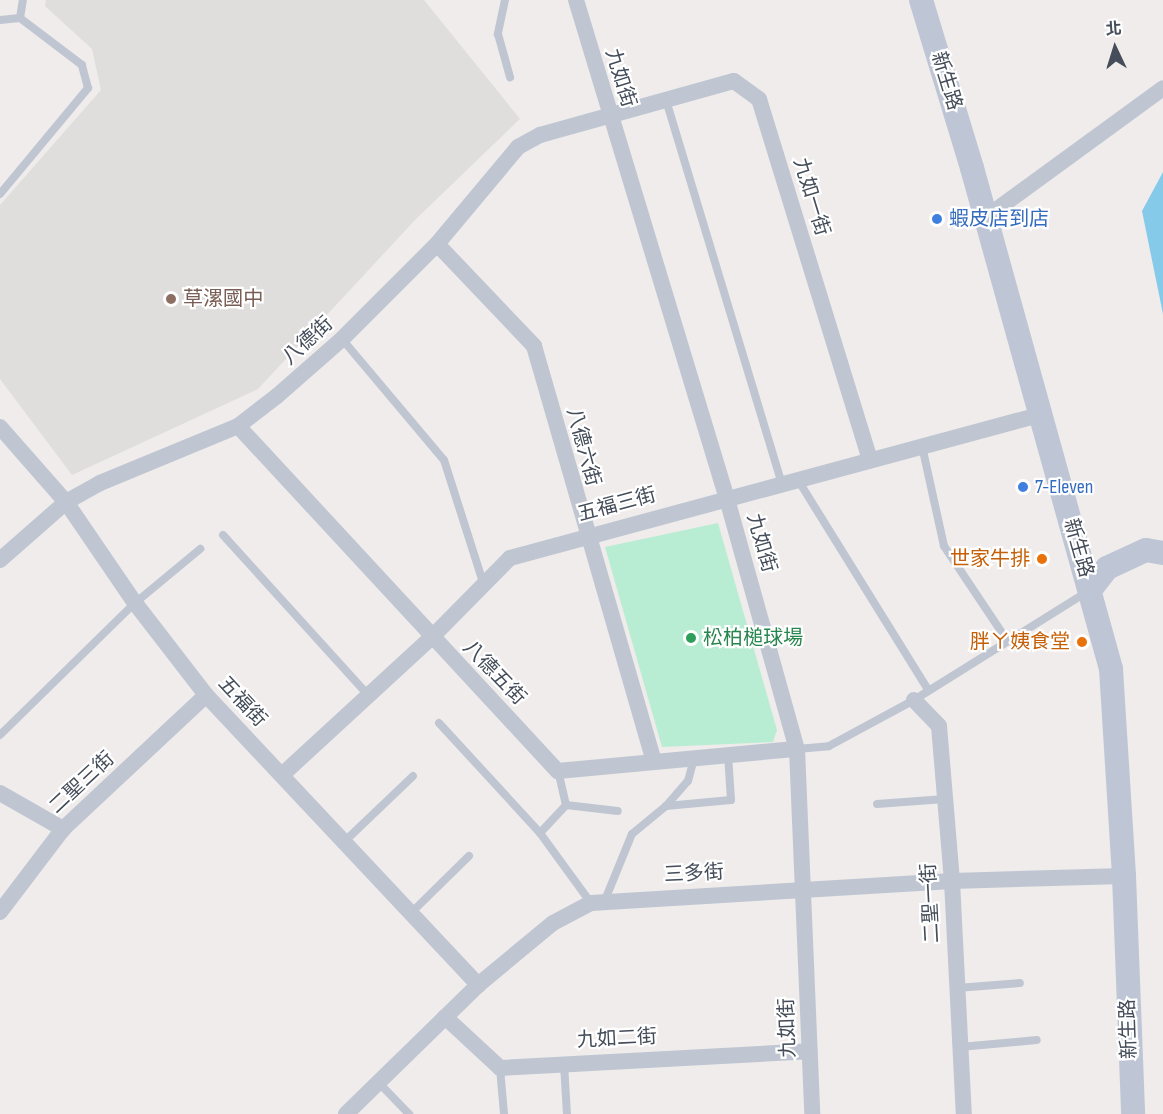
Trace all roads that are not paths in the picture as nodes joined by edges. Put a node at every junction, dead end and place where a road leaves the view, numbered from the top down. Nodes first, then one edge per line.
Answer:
1 (23, 0) edge
2 (505, 0) edge
3 (576, 0) edge
4 (921, 0) edge
5 (20, 18) junction
6 (0, 20) edge
7 (510, 77) dead end
8 (1163, 88) edge
9 (666, 100) junction
10 (609, 114) junction
11 (0, 194) edge
12 (985, 218) junction
13 (437, 244) junction
14 (342, 339) junction
15 (1039, 415) junction
16 (238, 426) junction
17 (0, 427) edge
18 (922, 446) junction
19 (870, 460) junction
20 (790, 482) junction
21 (727, 499) junction
22 (66, 502) junction
23 (586, 535) junction
24 (223, 536) dead end
25 (200, 549) dead end
26 (1163, 552) edge
27 (0, 560) edge
28 (483, 582) junction
29 (1090, 590) junction
30 (135, 603) junction
31 (431, 638) junction
32 (1007, 640) junction
33 (206, 695) junction
34 (921, 695) junction
35 (369, 696) junction
36 (439, 723) dead end
37 (0, 735) edge
38 (797, 749) junction
39 (728, 755) junction
40 (694, 759) junction
41 (654, 762) junction
42 (558, 771) junction
43 (283, 774) junction
44 (413, 776) dead end
45 (0, 793) edge
46 (945, 799) junction
47 (877, 804) dead end
48 (566, 805) junction
49 (666, 806) junction
50 (618, 811) dead end
51 (63, 829) junction
52 (540, 833) junction
53 (345, 841) junction
54 (469, 856) dead end
55 (1124, 876) junction
56 (952, 881) junction
57 (803, 890) junction
58 (598, 901) junction
59 (0, 912) edge
60 (412, 912) junction
61 (1020, 983) dead end
62 (478, 985) junction
63 (957, 988) junction
64 (445, 1017) junction
65 (1037, 1040) dead end
66 (960, 1047) junction
67 (810, 1051) junction
68 (564, 1063) junction
69 (500, 1068) junction
70 (377, 1082) junction
71 (346, 1114) edge
72 (409, 1114) edge
73 (504, 1114) edge
74 (567, 1114) edge
75 (812, 1114) edge
76 (964, 1114) edge
77 (1132, 1114) edge

1 - 5 lane
2 - 7 lane
3 - 10 street, 九如街
4 - 12 street, 新生路
5 - 6 lane
5 - 11 lane
8 - 12 street
9 - 10 street, 九如一街
9 - 19 street, 九如一街
9 - 20 lane
10 - 13 street, 八德街
10 - 21 street, 九如街
12 - 15 street, 新生路
13 - 14 street, 八德街
13 - 23 street, 八德六街
14 - 16 street, 八德街
14 - 28 lane
15 - 18 street, 五福三街
15 - 29 street, 新生路
16 - 22 street, 八德街
16 - 31 street, 八德五街
17 - 22 street, 五福街
18 - 19 street, 五福三街
18 - 32 lane
19 - 20 street, 五福三街
20 - 21 street, 五福三街
20 - 34 lane
21 - 23 street, 五福三街
21 - 38 street, 九如街
22 - 27 street, 八德街
22 - 30 street, 五福街
23 - 28 street, 五福三街
23 - 41 street, 八德六街
24 - 35 lane
25 - 30 lane
26 - 29 street
28 - 31 street, 五福三街
29 - 32 lane
29 - 55 street, 新生路
30 - 33 street, 五福街
30 - 37 lane
31 - 35 street, 五福三街
31 - 42 street, 八德五街
32 - 34 lane
33 - 43 street, 五福街
33 - 51 street, 二聖三街
34 - 38 lane
34 - 46 street, 二聖一街
35 - 43 street, 五福三街
36 - 52 lane
38 - 39 street
38 - 57 street, 九如街
39 - 40 street
39 - 49 lane
40 - 41 street
40 - 49 lane
41 - 42 street
42 - 48 lane
43 - 53 street, 五福街
44 - 53 lane
45 - 51 street
46 - 47 lane
46 - 56 street, 二聖一街
48 - 50 lane
48 - 52 lane
49 - 58 lane
51 - 59 street, 二聖三街
52 - 58 lane
53 - 60 street, 五福街
54 - 60 lane
55 - 56 street, 三多街
55 - 77 street, 新生路
56 - 57 street, 三多街
56 - 63 street, 二聖一街
57 - 58 street, 三多街
57 - 67 street, 九如街
58 - 62 street, 三多街
60 - 62 street, 五福街
61 - 63 lane
62 - 64 street, 三多街
63 - 66 street, 二聖一街
64 - 69 street
64 - 70 street, 三多街
65 - 66 lane
66 - 76 street, 二聖一街
67 - 68 street, 九如二街
67 - 75 street, 九如街
68 - 69 street, 九如二街
68 - 74 lane
69 - 73 lane
70 - 71 street, 三多街
70 - 72 lane

